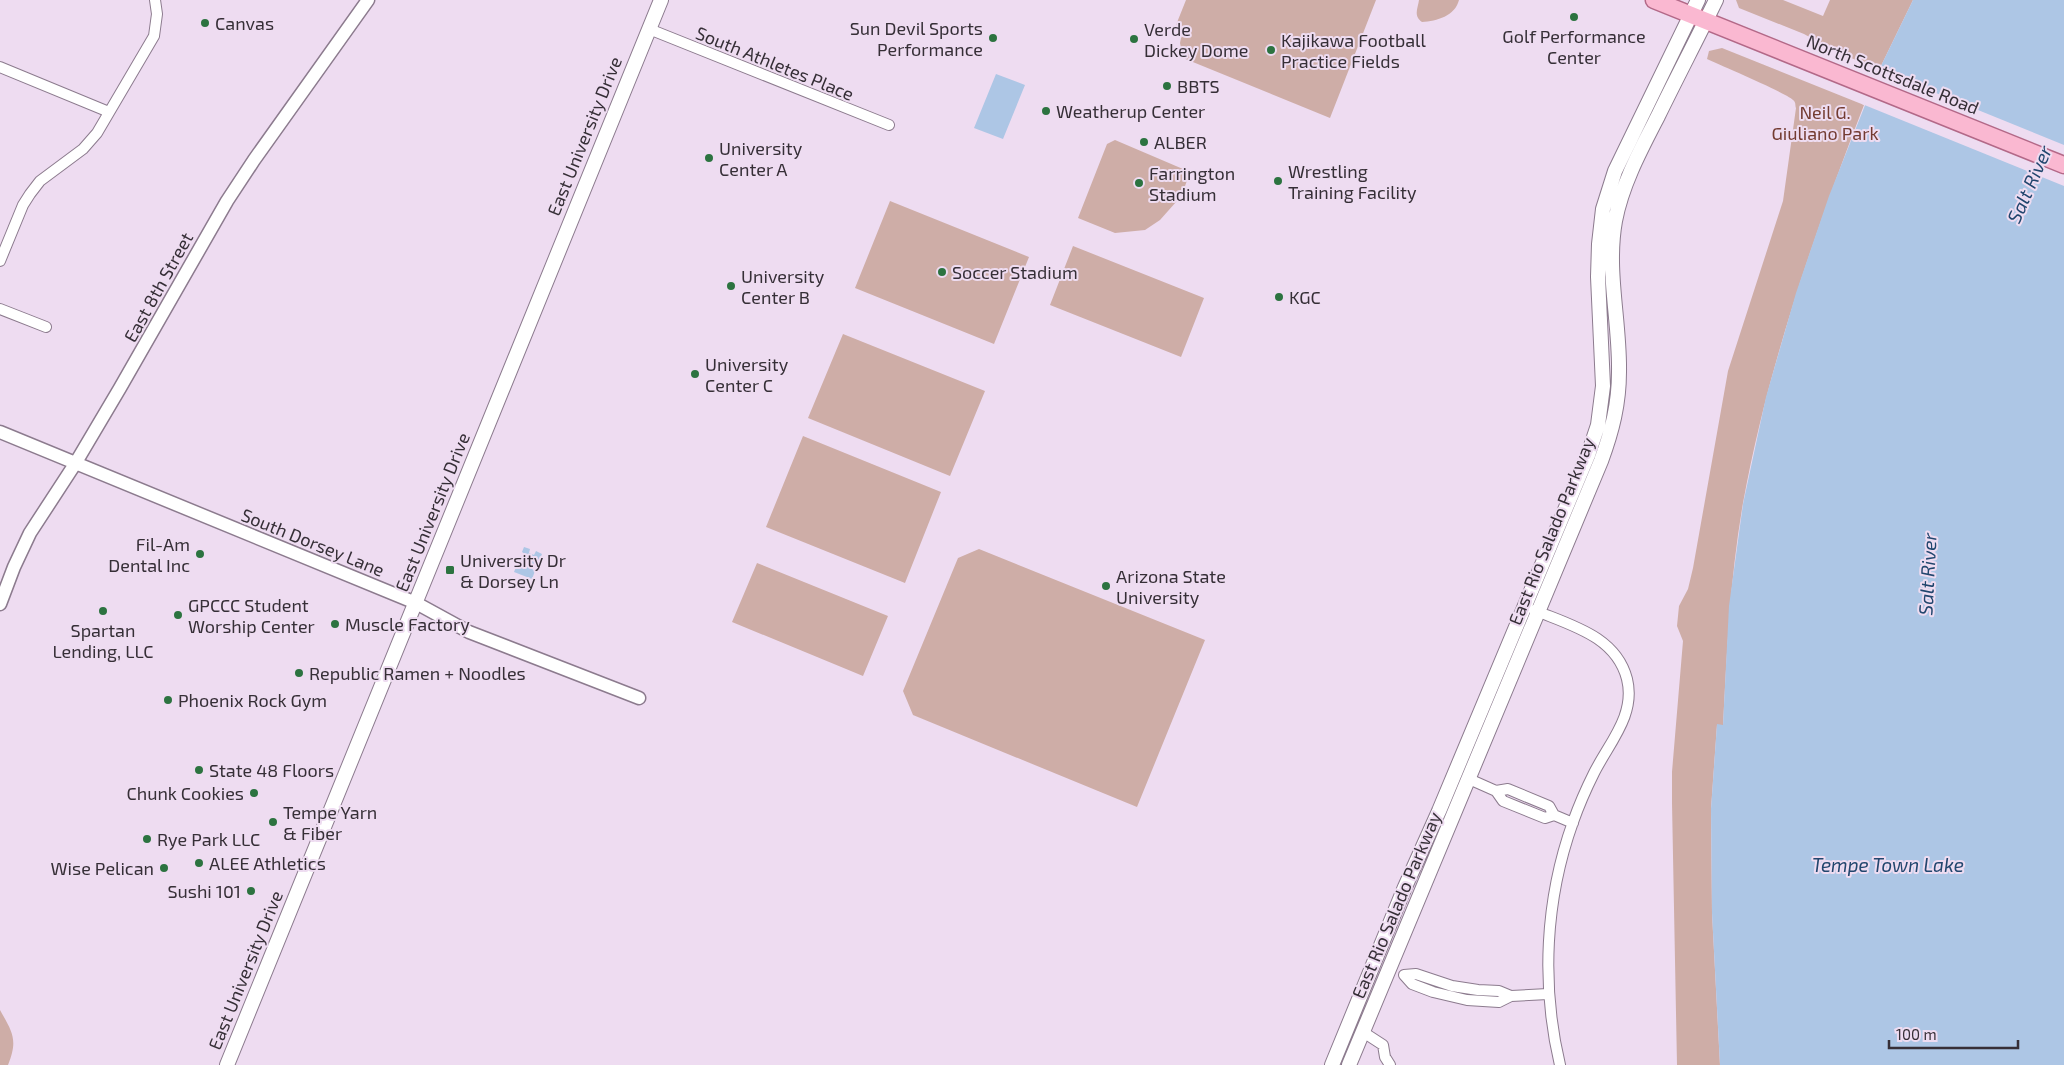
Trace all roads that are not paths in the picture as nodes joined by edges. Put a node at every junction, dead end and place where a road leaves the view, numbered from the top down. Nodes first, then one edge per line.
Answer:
1 (154, 0) edge
2 (368, 0) edge
3 (661, 0) edge
4 (1654, 0) edge
5 (1698, 0) edge
6 (1716, 0) edge
7 (1698, 18) junction
8 (649, 29) junction
9 (0, 67) edge
10 (109, 112) junction
11 (889, 125) dead end
12 (2064, 165) edge
13 (0, 262) edge
14 (0, 309) edge
15 (46, 327) dead end
16 (0, 432) edge
17 (75, 464) junction
18 (416, 603) junction
19 (0, 604) edge
20 (1524, 606) junction
21 (1538, 612) junction
22 (639, 698) dead end
23 (1469, 778) junction
24 (1573, 823) junction
25 (1374, 962) junction
26 (1390, 969) junction
27 (1548, 994) junction
28 (1363, 1032) junction
29 (227, 1065) edge
30 (1332, 1065) edge
31 (1349, 1065) edge
32 (1390, 1065) edge
33 (1560, 1065) edge

1 - 10 street
2 - 17 street, East 8th Street
3 - 8 main road, East University Drive
4 - 7 main road, North Scottsdale Road
5 - 7 main road, East Rio Salado Parkway
6 - 7 main road, East Rio Salado Parkway
7 - 12 main road, North Scottsdale Road
7 - 20 main road, East Rio Salado Parkway
7 - 21 main road, East Rio Salado Parkway
8 - 11 street, South Athletes Place
8 - 18 main road, East University Drive
9 - 10 street
10 - 13 street
14 - 15 street
16 - 17 street, South Dorsey Lane
17 - 18 street, South Dorsey Lane
17 - 19 street, East 8th Street
18 - 22 street, South Dorsey Lane
18 - 29 main road, East University Drive
20 - 21 street
20 - 25 main road, East Rio Salado Parkway
21 - 23 main road, East Rio Salado Parkway
21 - 24 street
23 - 24 street
23 - 26 main road, East Rio Salado Parkway
24 - 27 street
25 - 26 street
25 - 30 main road, East Rio Salado Parkway
26 - 27 street
26 - 28 main road, East Rio Salado Parkway
27 - 33 street
28 - 31 main road, East Rio Salado Parkway
28 - 32 street

